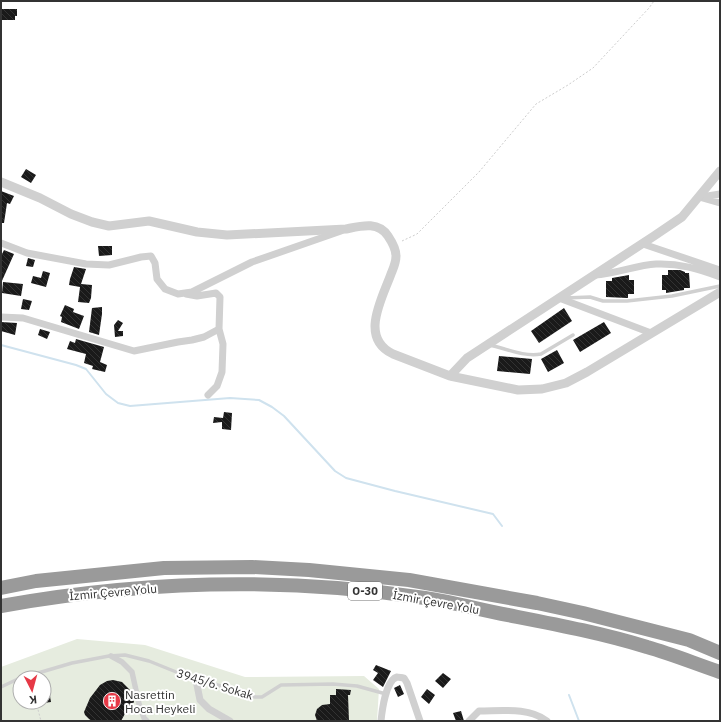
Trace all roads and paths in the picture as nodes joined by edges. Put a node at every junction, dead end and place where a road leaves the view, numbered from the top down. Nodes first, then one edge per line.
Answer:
1 (654, 1) edge
2 (720, 171) edge
3 (1, 182) edge
4 (720, 194) edge
5 (699, 197) junction
6 (720, 203) edge
7 (346, 229) junction
8 (1, 243) edge
9 (643, 244) junction
10 (393, 246) junction
11 (720, 270) edge
12 (594, 275) junction
13 (720, 276) edge
14 (720, 286) edge
15 (720, 292) edge
16 (178, 294) junction
17 (559, 298) junction
18 (1, 317) edge
19 (219, 329) junction
20 (651, 333) junction
21 (573, 336) dead end
22 (488, 345) junction
23 (450, 376) junction
24 (208, 395) dead end
25 (1, 588) edge
26 (1, 606) edge
27 (720, 653) edge
28 (111, 656) junction
29 (48, 670) edge
30 (720, 672) edge
31 (196, 680) junction
32 (12, 682) edge
33 (1, 687) edge
34 (386, 694) junction
35 (38, 710) edge
36 (41, 721) edge
37 (147, 721) edge
38 (230, 721) edge
39 (381, 721) edge
40 (420, 721) edge
41 (469, 721) edge
42 (547, 721) edge

1 - 10 path
2 - 5 street
3 - 7 street
4 - 5 street
5 - 6 street
5 - 9 street
7 - 10 street
7 - 16 street
8 - 16 street
9 - 11 street
9 - 12 street
10 - 23 street
12 - 13 street
12 - 17 street
14 - 17 lane
15 - 20 street
16 - 19 street
17 - 20 street
17 - 22 street
18 - 19 street
19 - 24 street
20 - 23 street
21 - 22 lane
22 - 23 street
25 - 27 highway, İzmir Çevre Yolu / O-30
26 - 30 highway, İzmir Çevre Yolu / O-30
28 - 29 lane, 3945/6. Sokak
28 - 31 lane, 3945/6. Sokak
28 - 37 street
31 - 34 lane, 3945/6. Sokak
31 - 38 street
32 - 33 lane, 3945/6. Sokak
34 - 39 street
34 - 40 street
35 - 36 path
41 - 42 street

